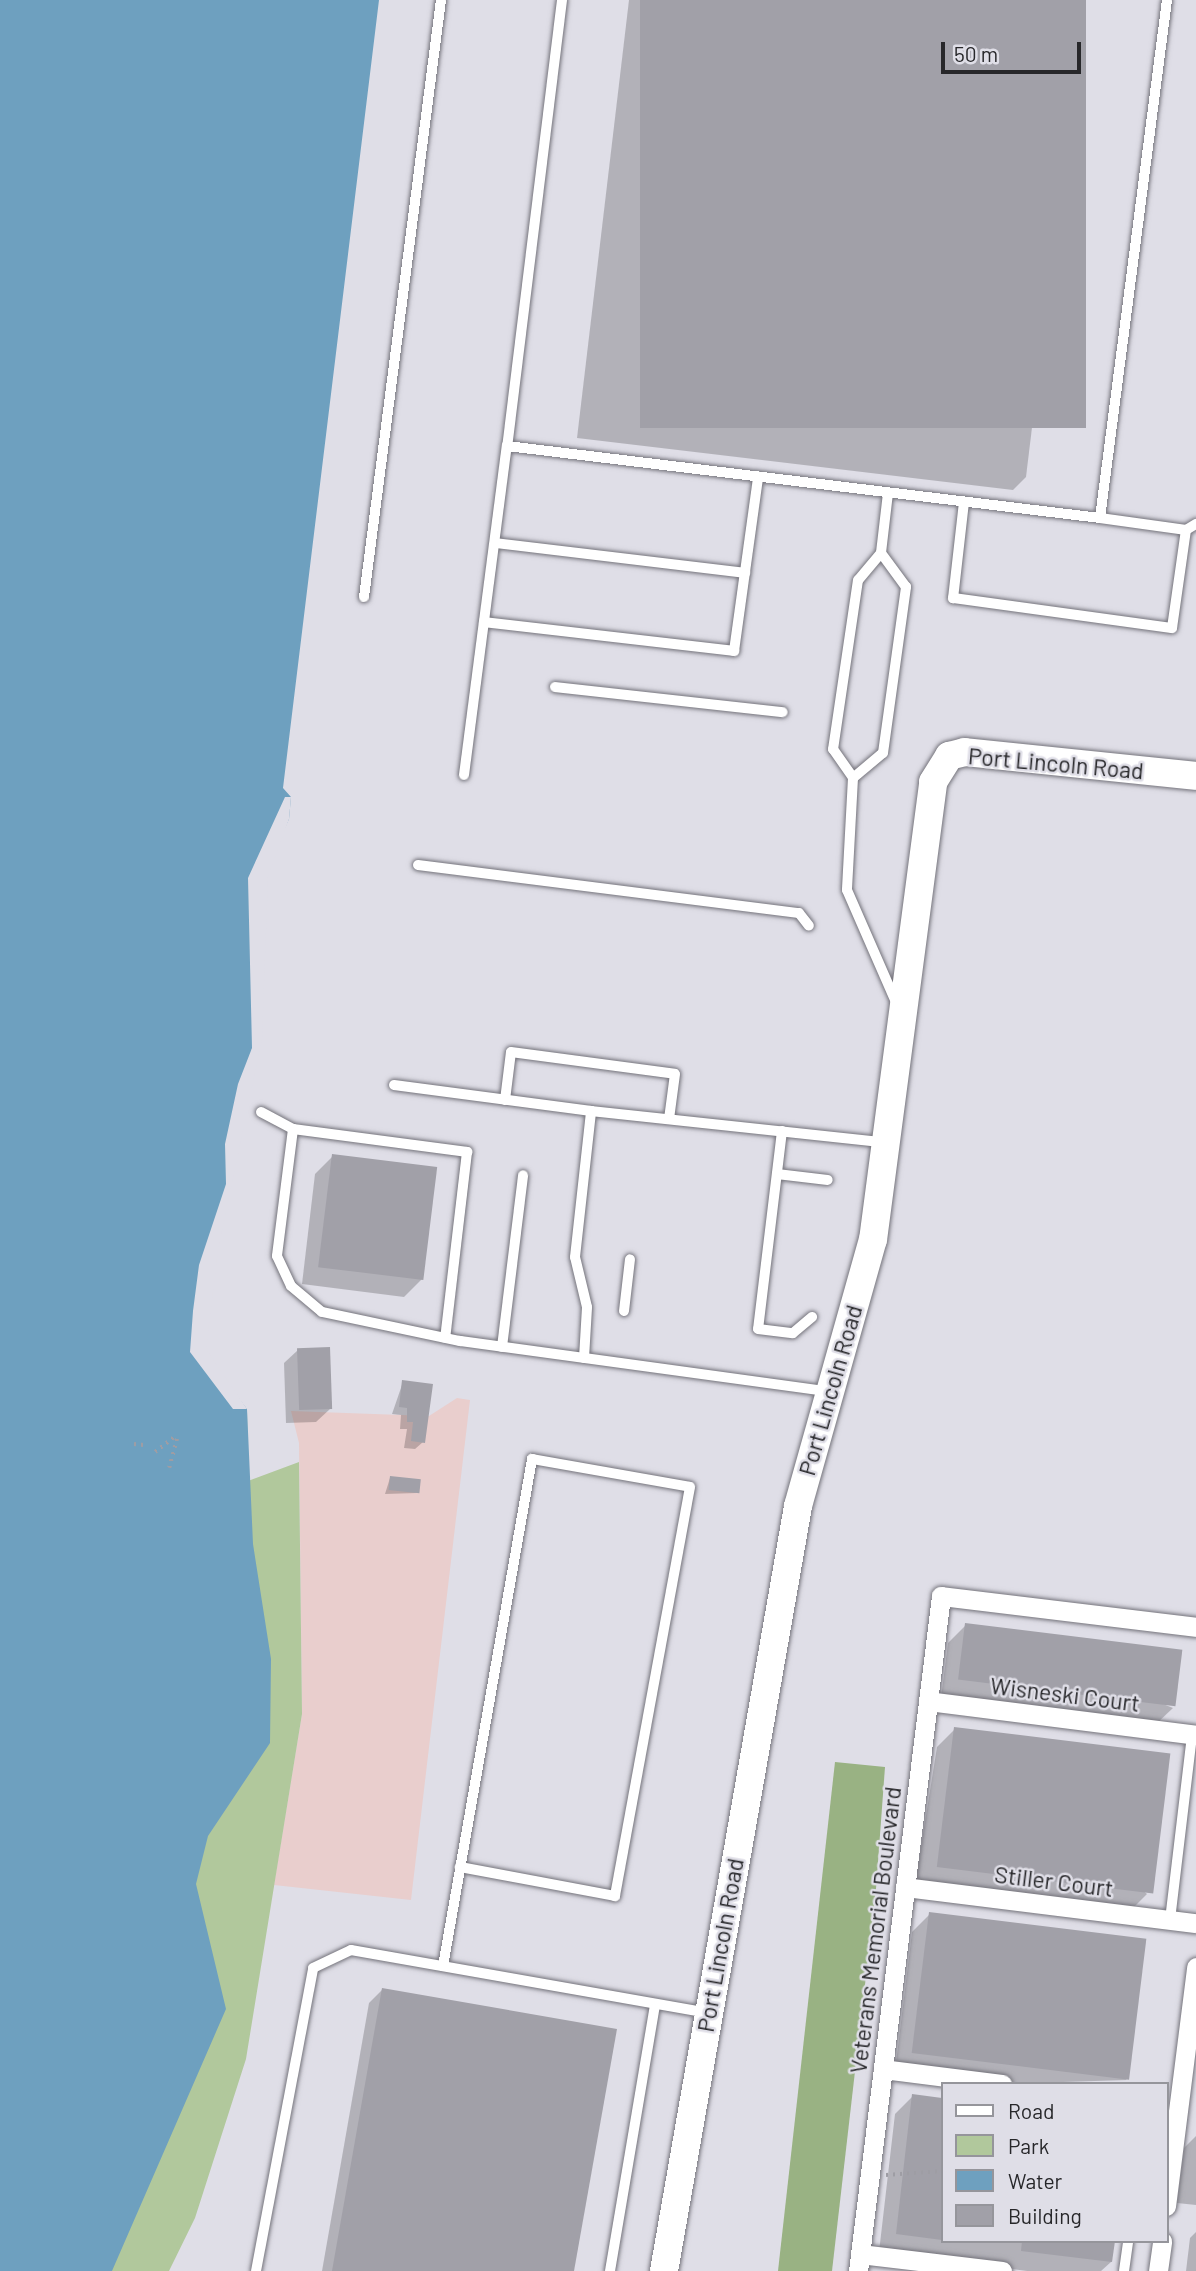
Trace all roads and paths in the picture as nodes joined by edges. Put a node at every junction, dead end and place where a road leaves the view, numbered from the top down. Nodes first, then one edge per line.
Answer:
1 (440, 0) edge
2 (562, 0) edge
3 (1167, 0) edge
4 (507, 446) junction
5 (758, 477) junction
6 (888, 493) junction
7 (964, 502) junction
8 (1100, 518) junction
9 (1196, 524) edge
10 (1186, 530) junction
11 (495, 543) junction
12 (881, 553) junction
13 (745, 573) junction
14 (364, 597) dead end
15 (484, 622) junction
16 (555, 687) dead end
17 (783, 712) dead end
18 (464, 775) dead end
19 (1196, 776) edge
20 (853, 778) junction
21 (418, 865) dead end
22 (809, 926) dead end
23 (905, 1021) junction
24 (394, 1085) dead end
25 (505, 1100) junction
26 (592, 1111) junction
27 (261, 1112) dead end
28 (669, 1119) junction
29 (293, 1129) junction
30 (782, 1131) junction
31 (889, 1142) junction
32 (777, 1174) junction
33 (523, 1175) dead end
34 (828, 1180) dead end
35 (630, 1259) dead end
36 (624, 1311) dead end
37 (812, 1317) dead end
38 (445, 1338) junction
39 (502, 1347) junction
40 (584, 1358) junction
41 (828, 1391) junction
42 (134, 1444) dead end
43 (144, 1445) dead end
44 (155, 1452) dead end
45 (169, 1468) dead end
46 (1196, 1627) edge
47 (928, 1701) junction
48 (1194, 1735) edge
49 (460, 1867) junction
50 (905, 1887) junction
51 (1170, 1920) junction
52 (1196, 1923) edge
53 (443, 1966) junction
54 (1196, 1967) edge
55 (655, 2005) junction
56 (708, 2013) junction
57 (883, 2069) junction
58 (986, 2082) edge
59 (1180, 2107) edge
60 (940, 2171) edge
61 (870, 2175) junction
62 (1168, 2192) edge
63 (1128, 2243) edge
64 (1162, 2243) edge
65 (859, 2262) edge
66 (256, 2271) edge
67 (610, 2271) edge
68 (664, 2271) edge
69 (1002, 2271) edge
70 (1124, 2271) edge
71 (1158, 2271) edge

1 - 14 lane
2 - 4 lane
3 - 8 lane
4 - 5 lane
4 - 11 lane
5 - 6 lane
5 - 13 lane
6 - 7 lane
6 - 12 lane
7 - 8 lane
7 - 10 lane
8 - 10 lane
9 - 10 lane
11 - 13 lane
11 - 15 lane
12 - 20 lane
12 - 20 lane
13 - 15 lane
15 - 18 lane
16 - 17 lane
19 - 23 street, Port Lincoln Road
20 - 23 lane
21 - 22 lane
23 - 31 street, Port Lincoln Road
24 - 25 lane
25 - 26 lane
25 - 28 lane
26 - 28 lane
26 - 40 lane
27 - 29 lane
28 - 30 lane
29 - 38 lane
29 - 38 lane
30 - 31 lane
30 - 32 lane
31 - 41 street, Port Lincoln Road
32 - 34 lane
32 - 37 lane
33 - 39 lane
35 - 36 lane
38 - 39 lane
39 - 40 lane
40 - 41 lane
41 - 56 street, Port Lincoln Road
42 - 43 path
44 - 45 path
46 - 47 street, Veterans Memorial Boulevard
47 - 48 street, Wisneski Court
47 - 50 street, Veterans Memorial Boulevard
48 - 51 lane
49 - 49 lane
49 - 53 lane
50 - 51 street, Stiller Court
50 - 57 street, Veterans Memorial Boulevard
51 - 52 street, Stiller Court
53 - 55 lane
53 - 66 lane
54 - 59 street
55 - 56 lane
55 - 67 lane
56 - 68 street, Port Lincoln Road
57 - 58 street
57 - 61 street, Veterans Memorial Boulevard
59 - 62 street
60 - 61 path
61 - 65 street, Veterans Memorial Boulevard
63 - 70 lane
64 - 71 street
65 - 69 street

